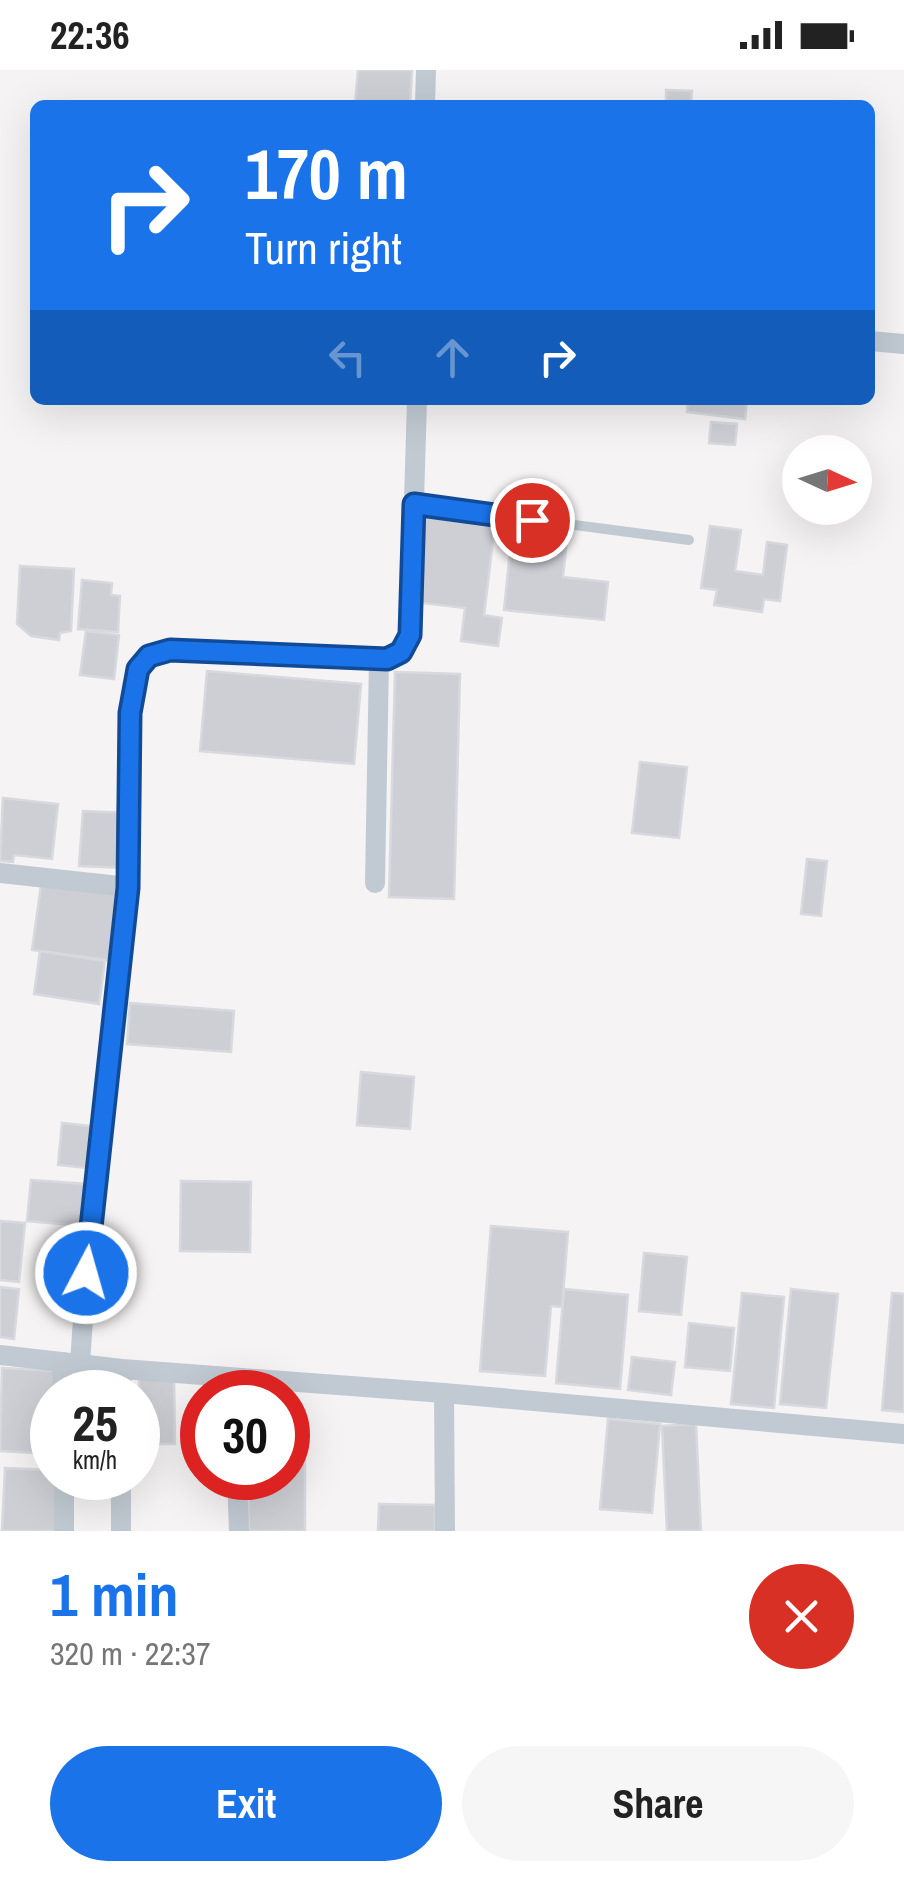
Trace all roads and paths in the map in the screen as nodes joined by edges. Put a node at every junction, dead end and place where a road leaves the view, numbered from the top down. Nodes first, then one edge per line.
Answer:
1 (426, 70) edge
2 (425, 100) edge
3 (875, 341) edge
4 (904, 344) edge
5 (417, 405) edge
6 (414, 504) junction
7 (689, 540) dead end
8 (379, 660) junction
9 (0, 873) edge
10 (374, 883) dead end
11 (128, 888) junction
12 (0, 1355) edge
13 (71, 1363) junction
14 (122, 1369) joint
15 (69, 1370) edge
16 (180, 1377) edge
17 (310, 1388) edge
18 (444, 1393) junction
19 (904, 1434) edge
20 (64, 1500) edge
21 (121, 1500) edge
22 (238, 1500) edge
23 (64, 1531) edge
24 (121, 1531) edge
25 (239, 1531) edge
26 (444, 1531) edge

1 - 2 street
3 - 4 street
5 - 6 street
6 - 7 lane
6 - 8 street
8 - 10 street
8 - 11 street
9 - 11 street
11 - 13 street
12 - 13 street
13 - 14 street
13 - 15 street
14 - 16 street
17 - 18 street
18 - 19 street
18 - 26 street
20 - 23 street
21 - 24 street
22 - 25 street

